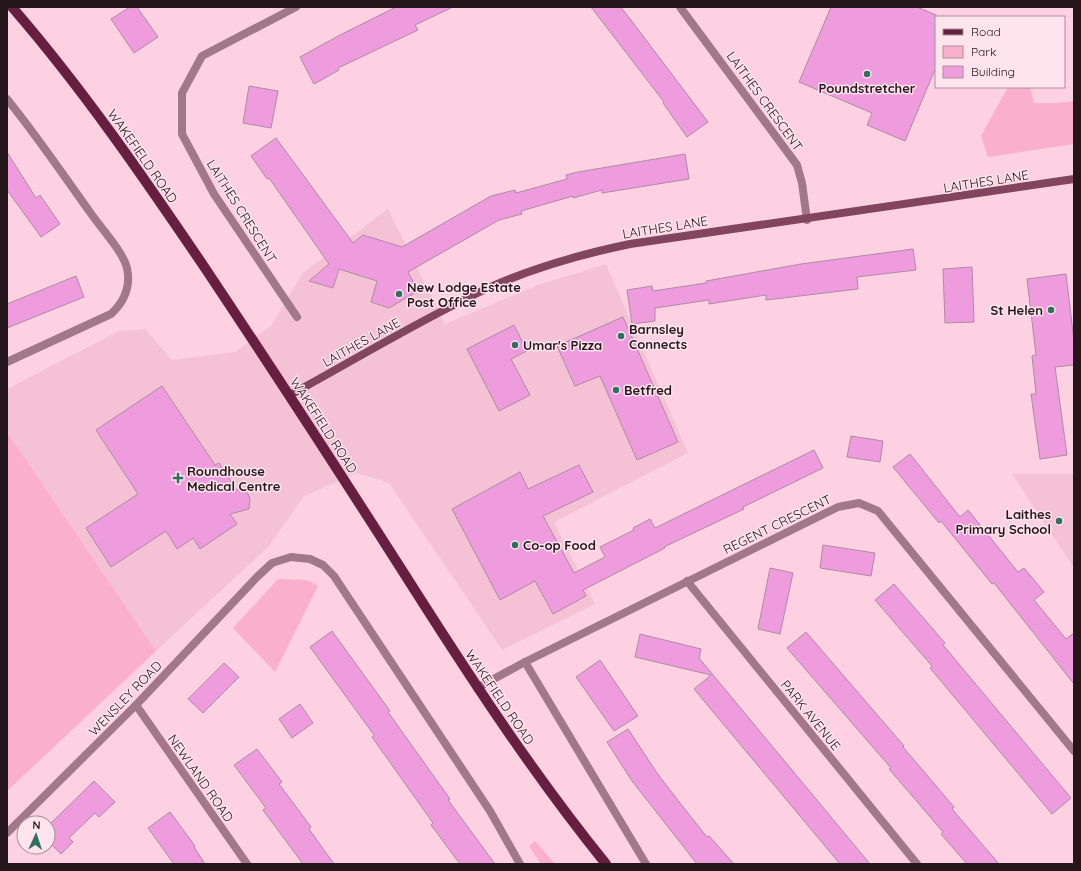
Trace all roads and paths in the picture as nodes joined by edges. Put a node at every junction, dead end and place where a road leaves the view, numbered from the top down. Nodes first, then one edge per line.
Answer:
1 (12, 7) edge
2 (296, 7) edge
3 (680, 7) edge
4 (7, 99) edge
5 (1074, 180) edge
6 (807, 220) junction
7 (296, 317) dead end
8 (7, 362) edge
9 (290, 395) junction
10 (686, 581) junction
11 (525, 662) junction
12 (477, 688) junction
13 (136, 705) junction
14 (1074, 751) edge
15 (7, 833) edge
16 (247, 864) edge
17 (520, 864) edge
18 (606, 864) edge
19 (646, 864) edge
20 (917, 864) edge

1 - 9 main road, WAKEFIELD ROAD
2 - 7 street, LAITHES CRESCENT
3 - 6 street, LAITHES CRESCENT
4 - 8 street
5 - 6 main road, LAITHES LANE
6 - 9 main road, LAITHES LANE
9 - 12 main road, WAKEFIELD ROAD
10 - 11 street, REGENT CRESCENT
10 - 14 street, REGENT CRESCENT
10 - 20 street, PARK AVENUE
11 - 12 street, REGENT CRESCENT
11 - 19 street
12 - 18 main road, WAKEFIELD ROAD
13 - 15 street, WENSLEY ROAD
13 - 16 street, NEWLAND ROAD
13 - 17 street, WENSLEY ROAD

